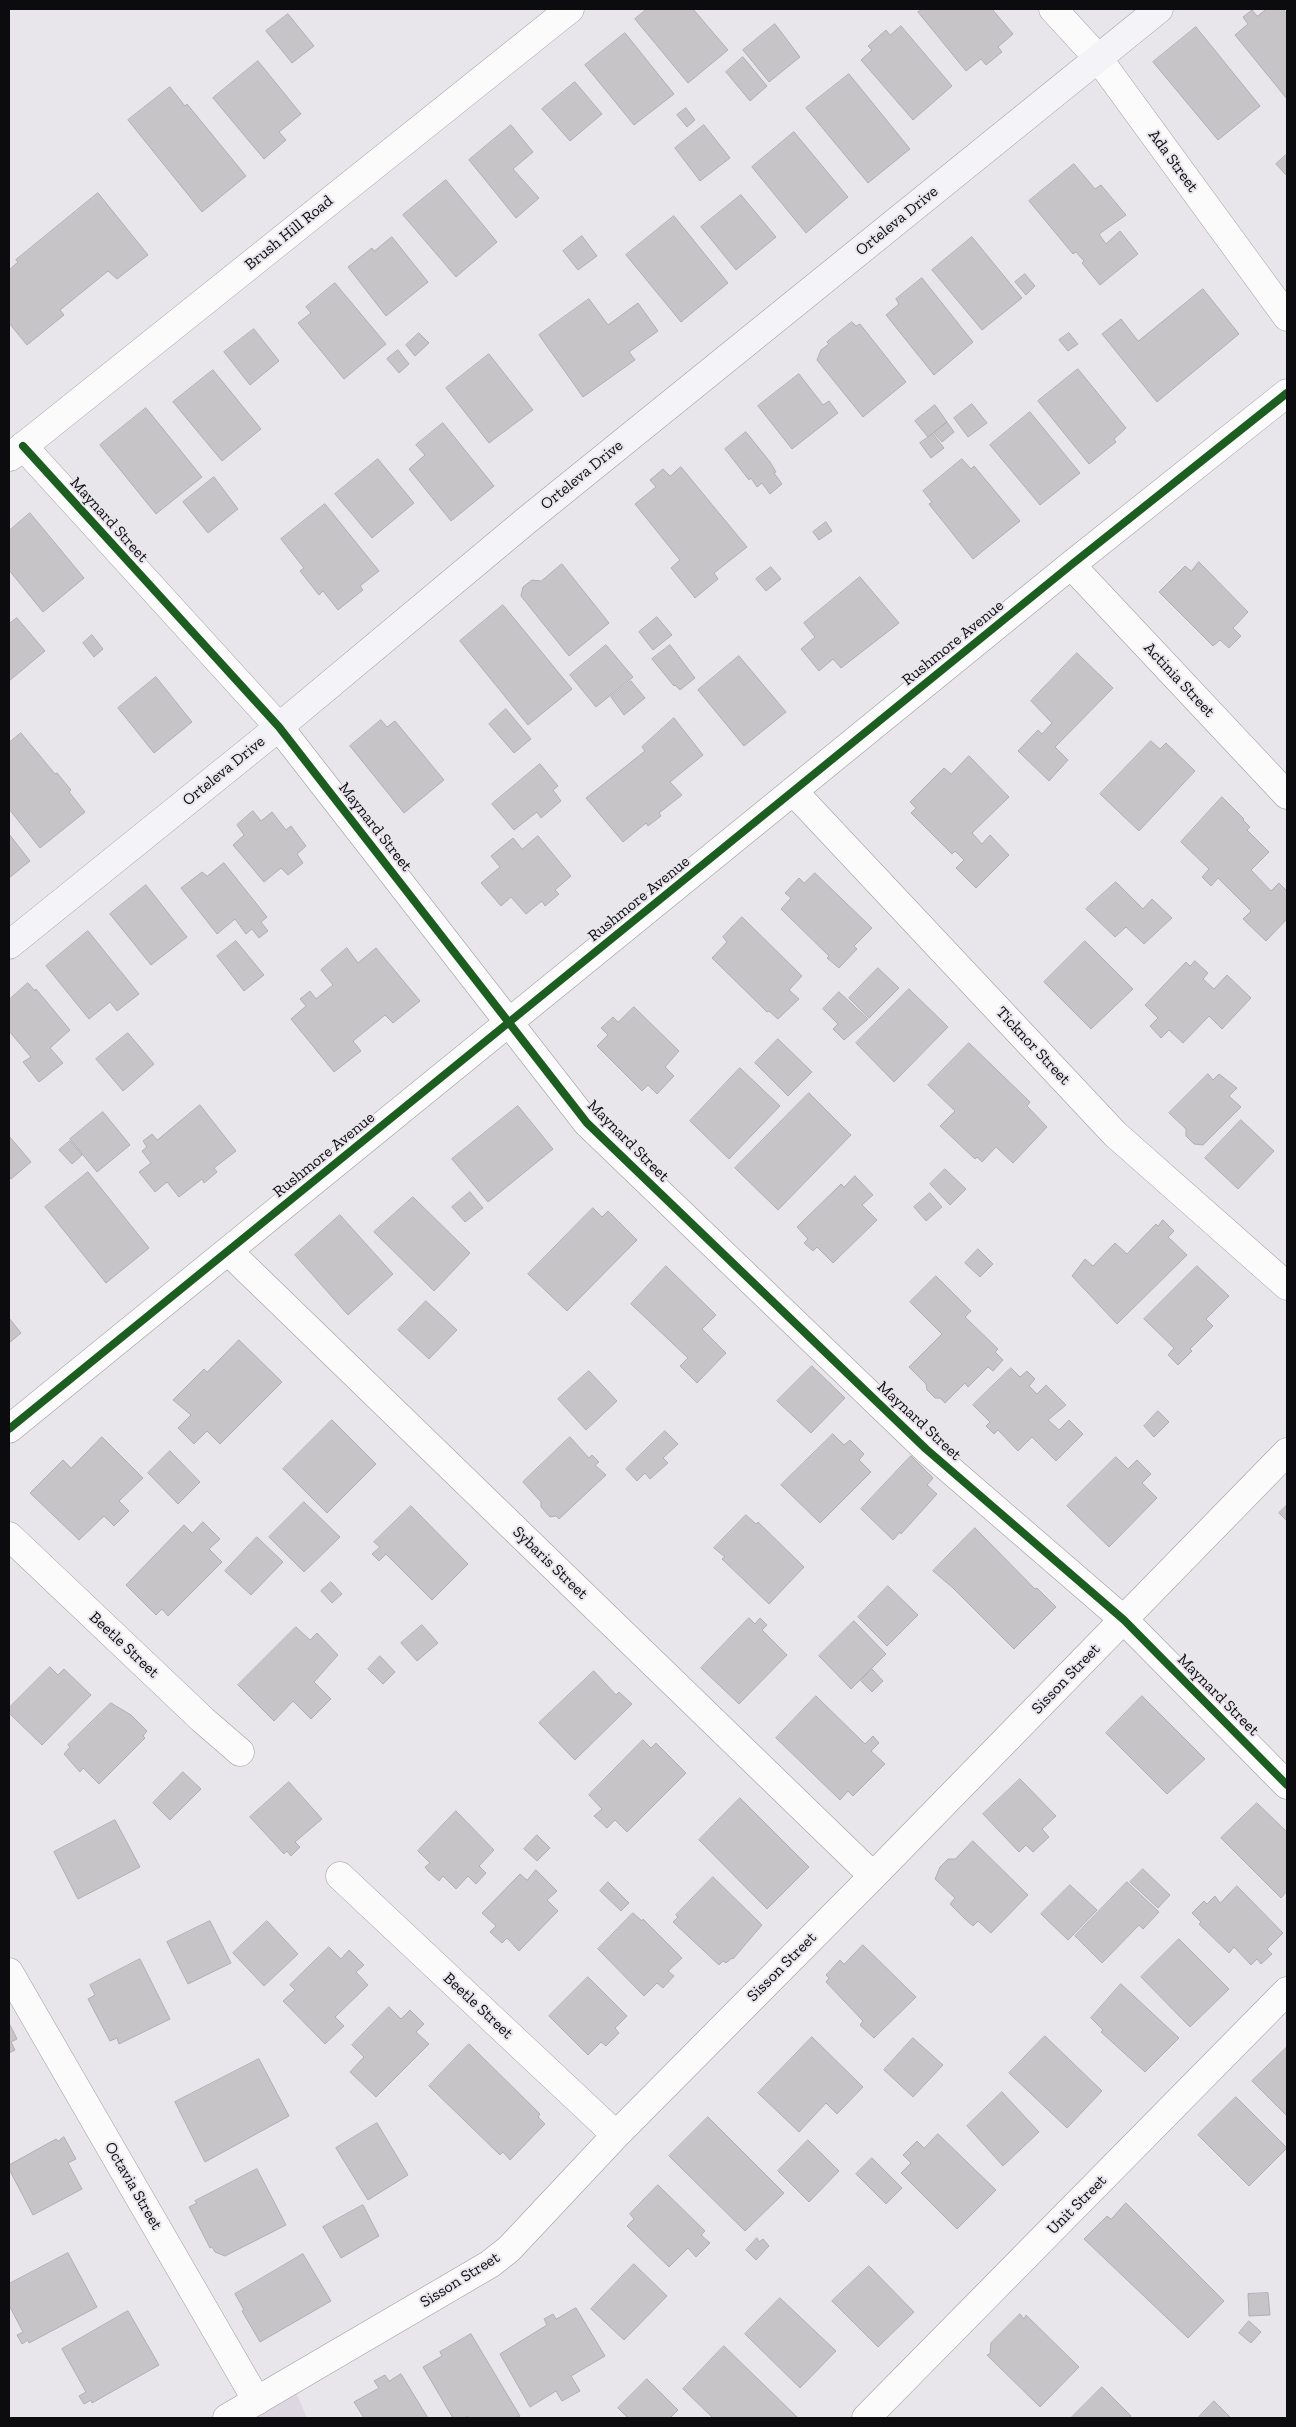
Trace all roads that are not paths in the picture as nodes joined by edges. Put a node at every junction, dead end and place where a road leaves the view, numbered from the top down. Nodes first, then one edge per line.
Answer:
1 (570, 9) edge
2 (1053, 9) edge
3 (1159, 9) edge
4 (1098, 58) junction
5 (1287, 318) edge
6 (1287, 393) edge
7 (16, 452) edge
8 (1071, 565) junction
9 (279, 727) junction
10 (793, 791) junction
11 (1287, 795) edge
12 (9, 945) edge
13 (510, 1022) junction
14 (228, 1251) junction
15 (1287, 1286) edge
16 (9, 1429) edge
17 (1287, 1452) edge
18 (9, 1536) edge
19 (1124, 1620) junction
20 (240, 1752) dead end
21 (1287, 1785) edge
22 (340, 1876) dead end
23 (873, 1876) junction
24 (9, 1972) edge
25 (1287, 1991) edge
26 (616, 2135) junction
27 (257, 2401) junction
28 (226, 2418) edge
29 (866, 2418) edge

1 - 7 street, Brush Hill Road
2 - 4 street, Ada Street
3 - 4 street, Orteleva Drive
4 - 5 street, Ada Street
4 - 9 street, Orteleva Drive
6 - 8 street, Rushmore Avenue
7 - 9 street, Maynard Street
8 - 10 street, Rushmore Avenue
8 - 11 street, Actinia Street
9 - 12 street, Orteleva Drive
9 - 13 street, Maynard Street
10 - 13 street, Rushmore Avenue
10 - 15 street, Ticknor Street
13 - 14 street, Rushmore Avenue
13 - 19 street, Maynard Street
14 - 16 street, Rushmore Avenue
14 - 23 street, Sybaris Street
17 - 19 street, Sisson Street
18 - 20 street, Beetle Street
19 - 21 street, Maynard Street
19 - 23 street, Sisson Street
22 - 26 street, Beetle Street
23 - 26 street, Sisson Street
24 - 27 street, Octavia Street
25 - 29 street, Unit Street
26 - 27 street, Sisson Street
27 - 28 street, Sisson Street

